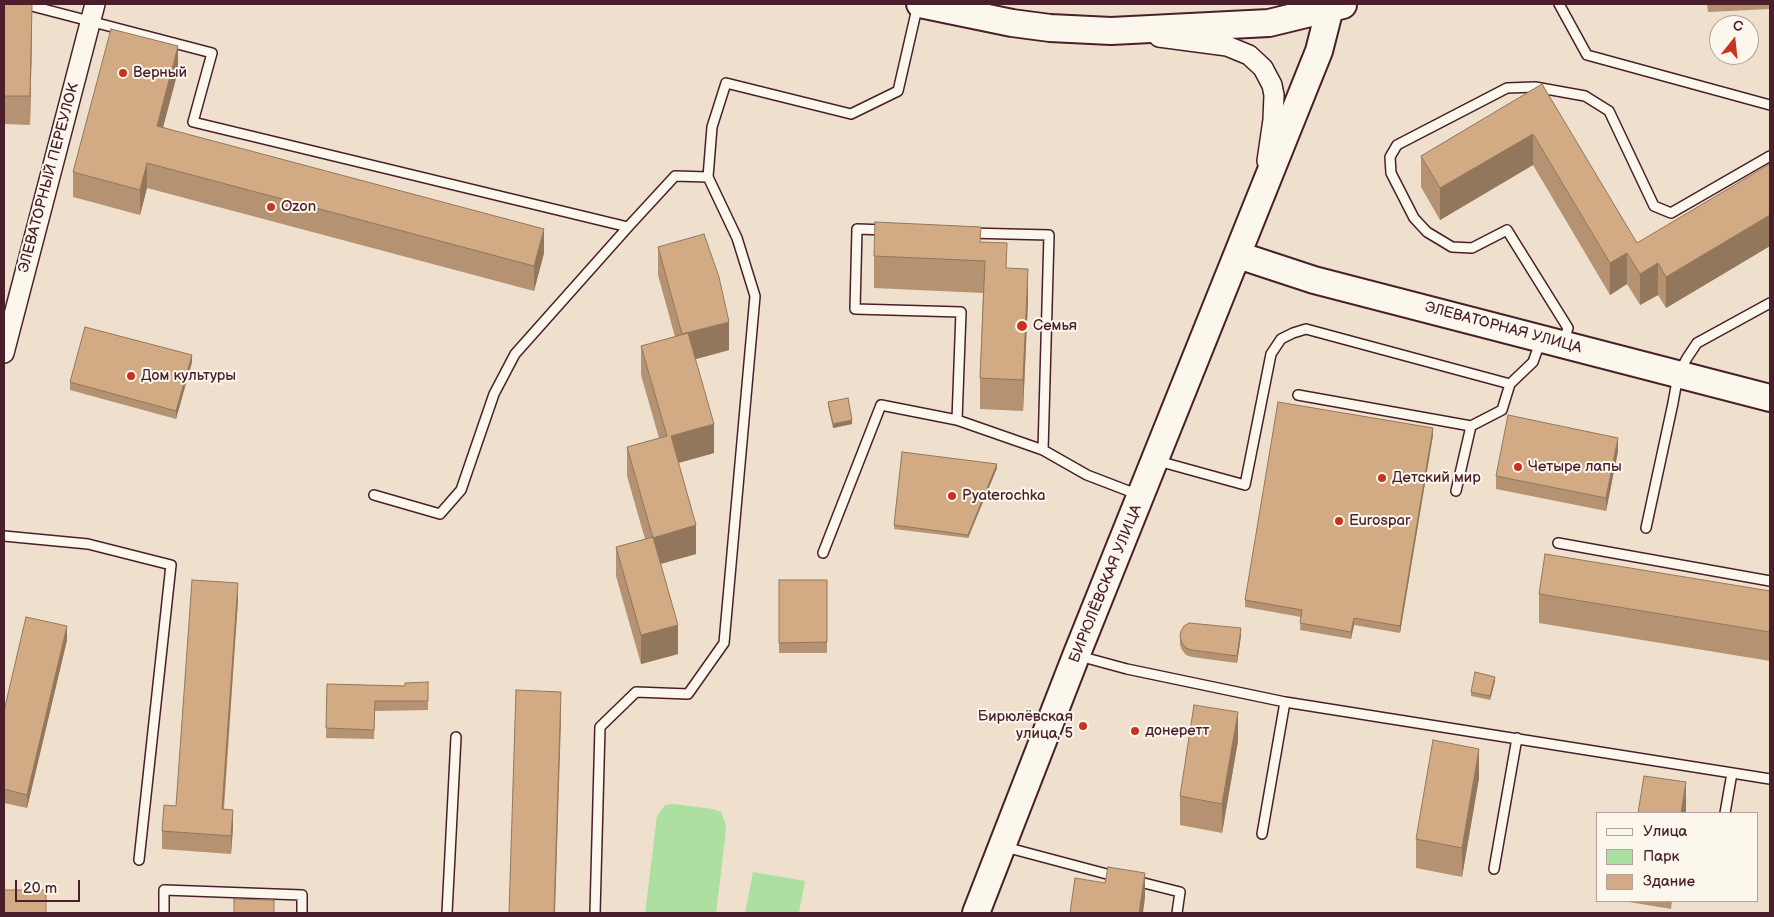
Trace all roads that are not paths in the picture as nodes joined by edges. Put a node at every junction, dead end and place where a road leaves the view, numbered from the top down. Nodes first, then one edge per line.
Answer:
1 (24, 4) edge
2 (919, 4) edge
3 (1559, 4) edge
4 (1335, 5) edge
5 (92, 13) edge
6 (1111, 31) junction
7 (1770, 105) edge
8 (1770, 156) edge
9 (708, 177) junction
10 (1263, 191) junction
11 (628, 227) junction
12 (896, 230) edge
13 (963, 232) edge
14 (1238, 255) junction
15 (1770, 303) edge
16 (1552, 341) junction
17 (4, 353) edge
18 (1678, 374) junction
19 (1510, 384) junction
20 (1298, 395) dead end
21 (1770, 398) edge
22 (957, 420) junction
23 (1471, 426) junction
24 (1043, 450) junction
25 (1156, 460) junction
26 (1456, 491) dead end
27 (374, 495) dead end
28 (1142, 496) junction
29 (1646, 528) dead end
30 (4, 536) edge
31 (1558, 543) dead end
32 (823, 553) dead end
33 (1770, 581) edge
34 (1076, 656) junction
35 (1285, 702) junction
36 (456, 737) dead end
37 (1517, 738) junction
38 (1732, 772) junction
39 (1770, 778) edge
40 (1725, 812) edge
41 (1262, 834) dead end
42 (1002, 846) junction
43 (139, 860) dead end
44 (1494, 869) dead end
45 (164, 913) edge
46 (302, 913) edge
47 (447, 913) edge
48 (595, 913) edge
49 (976, 913) edge
50 (1177, 913) edge

1 - 5 lane
2 - 6 street
2 - 9 lane
3 - 7 lane
4 - 6 street
4 - 10 street, БИРЮЛЁВСКАЯ УЛИЦА
5 - 11 lane
5 - 17 street, ЭЛЕВАТОРНЫЙ ПЕРЕУЛОК
6 - 10 street
8 - 16 lane
9 - 11 lane
9 - 48 lane
10 - 14 street, БИРЮЛЁВСКАЯ УЛИЦА
11 - 27 lane
12 - 22 lane
13 - 24 lane
14 - 16 street, ЭЛЕВАТОРНАЯ УЛИЦА
14 - 25 street, БИРЮЛЁВСКАЯ УЛИЦА
15 - 18 lane
16 - 18 street, ЭЛЕВАТОРНАЯ УЛИЦА
16 - 19 lane
18 - 21 street, ЭЛЕВАТОРНАЯ УЛИЦА
18 - 29 lane
19 - 23 lane
19 - 25 lane
20 - 23 lane
22 - 24 lane
22 - 32 lane
23 - 26 lane
24 - 28 lane
25 - 28 street, БИРЮЛЁВСКАЯ УЛИЦА
28 - 34 street, БИРЮЛЁВСКАЯ УЛИЦА
30 - 43 lane
31 - 33 lane
34 - 35 lane
34 - 42 street, БИРЮЛЁВСКАЯ УЛИЦА
35 - 37 lane
35 - 41 lane
36 - 47 lane
37 - 38 lane
37 - 44 lane
38 - 39 lane
38 - 40 lane
42 - 49 street, БИРЮЛЁВСКАЯ УЛИЦА
42 - 50 lane
45 - 46 lane

